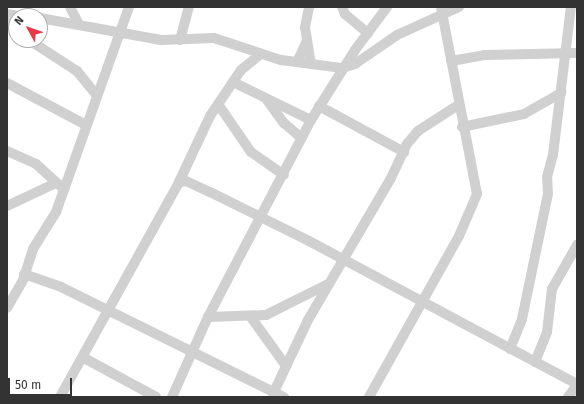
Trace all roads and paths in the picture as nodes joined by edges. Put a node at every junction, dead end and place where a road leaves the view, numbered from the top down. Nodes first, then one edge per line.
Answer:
1 (70, 7) edge
2 (129, 7) edge
3 (189, 7) edge
4 (309, 7) edge
5 (342, 7) edge
6 (387, 7) edge
7 (459, 7) edge
8 (571, 7) edge
9 (442, 12) edge
10 (48, 20) edge
11 (79, 26) junction
12 (118, 33) junction
13 (368, 33) junction
14 (180, 40) junction
15 (307, 41) junction
16 (41, 48) edge
17 (566, 52) junction
18 (577, 53) edge
19 (261, 54) junction
20 (450, 61) junction
21 (297, 62) junction
22 (311, 63) junction
23 (342, 68) junction
24 (233, 82) junction
25 (7, 83) edge
26 (561, 93) junction
27 (96, 96) junction
28 (267, 100) junction
29 (218, 104) junction
30 (458, 105) junction
31 (319, 106) junction
32 (311, 120) junction
33 (86, 125) junction
34 (462, 127) junction
35 (302, 138) junction
36 (7, 151) edge
37 (404, 152) junction
38 (284, 175) junction
39 (179, 182) junction
40 (60, 186) junction
41 (7, 206) edge
42 (262, 218) junction
43 (577, 245) edge
44 (344, 261) junction
45 (24, 274) junction
46 (328, 284) junction
47 (420, 304) junction
48 (7, 308) edge
49 (109, 311) junction
50 (250, 316) junction
51 (208, 317) junction
52 (510, 349) junction
53 (191, 354) junction
54 (84, 358) junction
55 (535, 362) junction
56 (286, 366) junction
57 (577, 385) edge
58 (273, 394) junction
59 (60, 397) edge
60 (156, 397) edge
61 (172, 397) edge
62 (284, 397) edge
63 (369, 397) edge
64 (568, 397) edge

1 - 11 street
2 - 12 street
3 - 14 street
4 - 15 street
5 - 13 street
6 - 13 street
7 - 9 street
8 - 17 street
9 - 20 street
9 - 23 street
10 - 11 street
11 - 12 street
12 - 14 street
12 - 27 street
13 - 23 street
14 - 19 street
15 - 21 street
15 - 22 street
16 - 27 street
17 - 18 street
17 - 20 street
17 - 26 street
19 - 21 street
19 - 24 street
20 - 30 street
21 - 22 street
22 - 23 street
23 - 31 street
24 - 28 street
24 - 29 street
25 - 33 street
26 - 34 street
26 - 52 street
27 - 33 street
28 - 32 street
28 - 35 street
29 - 38 street
29 - 39 street
30 - 34 street
30 - 37 street
31 - 32 street
31 - 37 street
32 - 35 street
33 - 40 street
34 - 47 street
35 - 38 street
36 - 40 street
37 - 44 street
38 - 42 street
39 - 42 street
39 - 49 street
40 - 41 street
40 - 45 street
42 - 44 street
42 - 51 street
43 - 55 street
44 - 46 street
44 - 47 street
45 - 48 street
45 - 49 street
46 - 50 street
46 - 56 street
47 - 52 street
47 - 63 street
49 - 53 street
49 - 54 street
50 - 51 street
50 - 56 street
51 - 53 street
52 - 55 street
53 - 58 street
53 - 61 street
54 - 59 street
54 - 60 street
55 - 57 street
56 - 58 street
57 - 64 street
58 - 62 street

